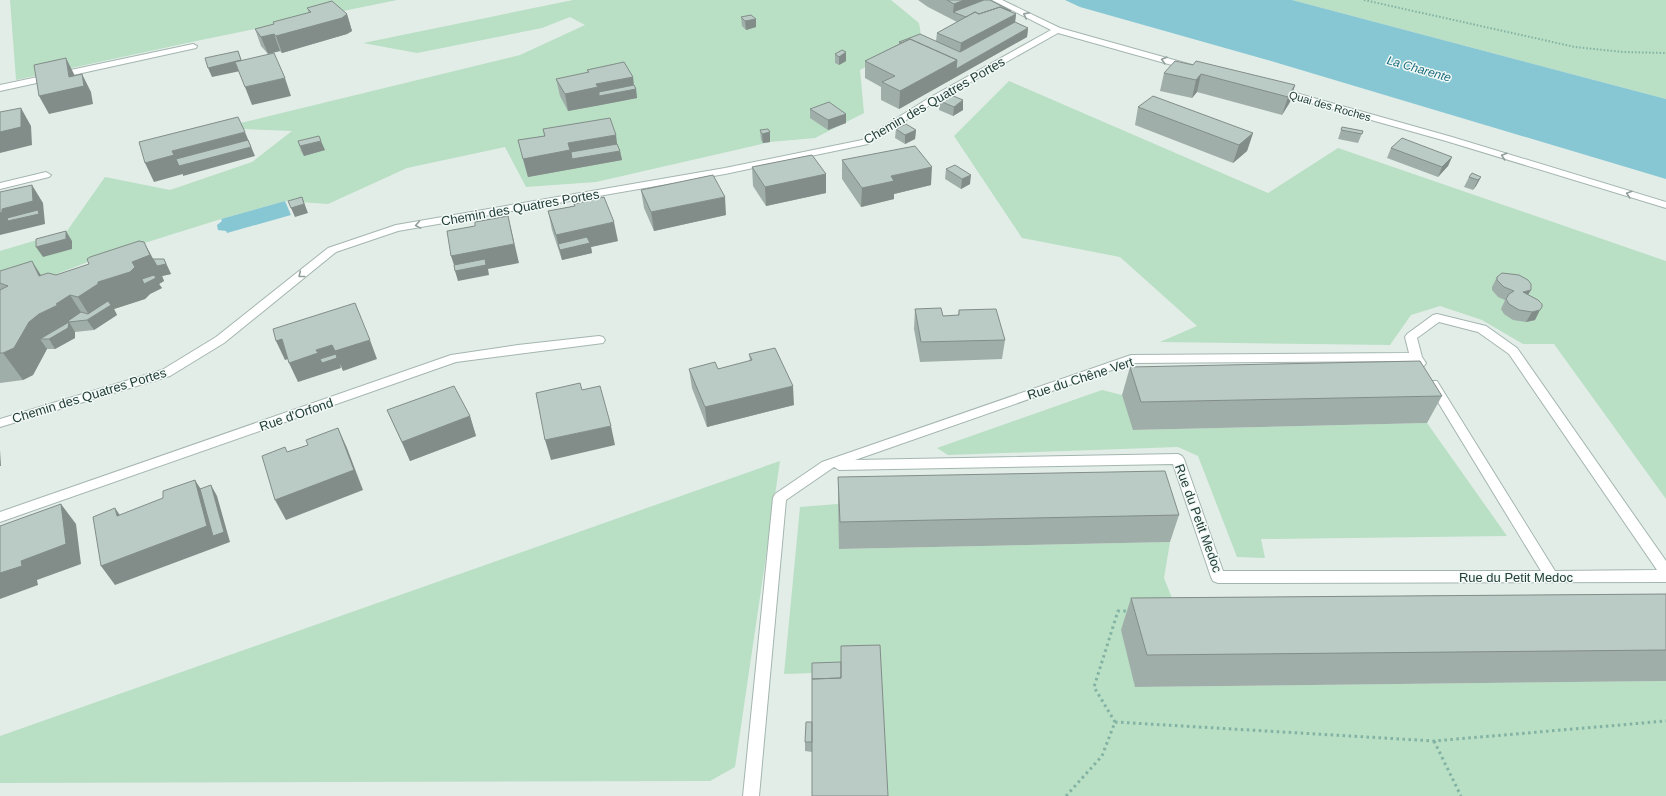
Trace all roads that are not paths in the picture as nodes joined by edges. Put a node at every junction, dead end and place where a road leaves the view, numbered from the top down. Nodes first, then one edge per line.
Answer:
1 (996, 0) edge
2 (1056, 30) junction
3 (193, 46) dead end
4 (1195, 68) edge
5 (0, 88) edge
6 (1272, 90) edge
7 (46, 175) dead end
8 (0, 186) edge
9 (1666, 205) edge
10 (599, 340) dead end
11 (1416, 357) junction
12 (0, 423) edge
13 (828, 465) junction
14 (0, 517) edge
15 (1666, 572) edge
16 (1666, 576) edge
17 (1552, 577) junction
18 (751, 796) edge

2 -> 1 street
4 -> 2 street
2 -> 12 street, Chemin des Quatres Portes
3 - 5 street
9 -> 6 street, Quai des Roches
7 - 8 street
10 - 14 street, Rue d'Orfond
11 - 13 street, Rue du Chêne Vert
11 - 15 street
11 - 17 street
13 - 17 street, Rue du Petit Medoc
13 - 18 street, Rue du Chêne Vert
16 - 17 street, Rue du Petit Medoc

